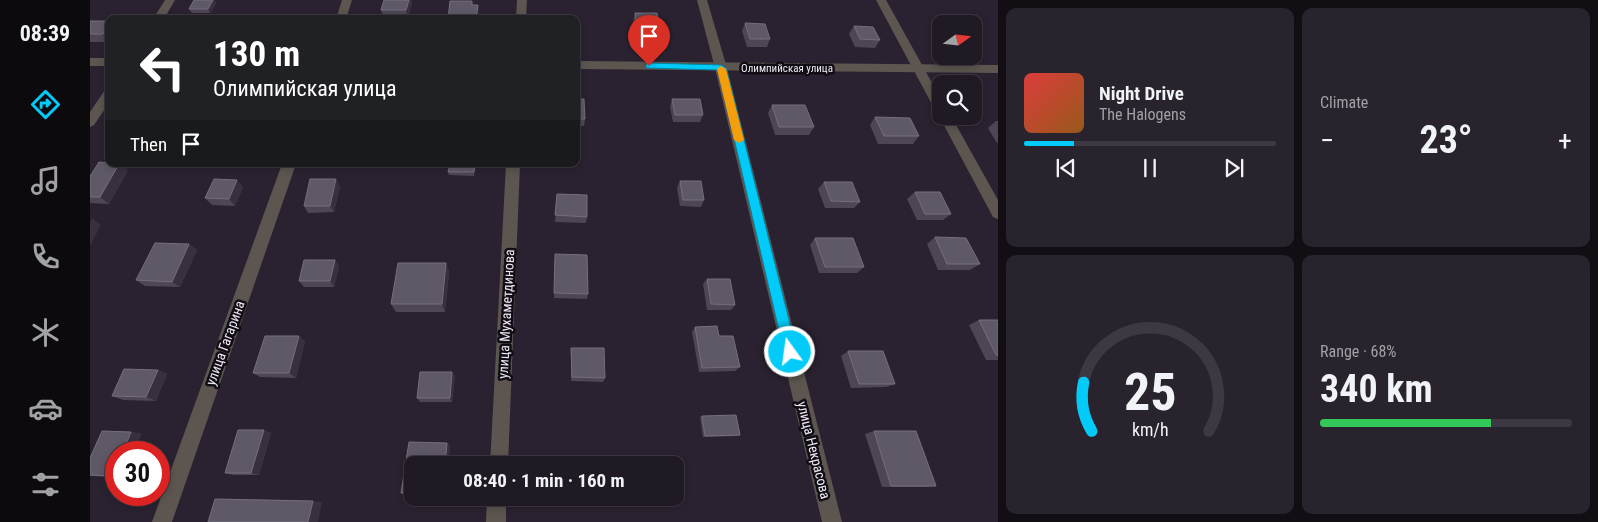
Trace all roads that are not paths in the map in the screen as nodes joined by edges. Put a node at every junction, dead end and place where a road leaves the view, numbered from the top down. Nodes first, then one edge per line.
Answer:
1 (170, 0) edge
2 (347, 0) edge
3 (522, 0) edge
4 (702, 0) edge
5 (881, 0) edge
6 (161, 15) edge
7 (342, 15) edge
8 (521, 15) edge
9 (90, 62) edge
10 (105, 62) edge
11 (580, 65) edge
12 (721, 68) junction
13 (918, 68) junction
14 (998, 69) edge
15 (932, 94) edge
16 (105, 99) edge
17 (90, 122) edge
18 (950, 125) edge
19 (288, 167) edge
20 (513, 167) edge
21 (998, 213) edge
22 (499, 456) edge
23 (497, 506) edge
24 (162, 522) edge
25 (496, 522) edge
26 (832, 522) edge

1 - 6 street
2 - 7 street
3 - 8 street
4 - 12 street, улица Некрасова
5 - 13 street
9 - 10 street
11 - 12 street, Олимпийская улица
12 - 13 street, Олимпийская улица
12 - 26 street, улица Некрасова
13 - 14 street, Олимпийская улица
13 - 15 street
16 - 17 street
18 - 21 street
19 - 24 street, улица Гагарина
20 - 22 street, улица Мухаметдинова
23 - 25 street

